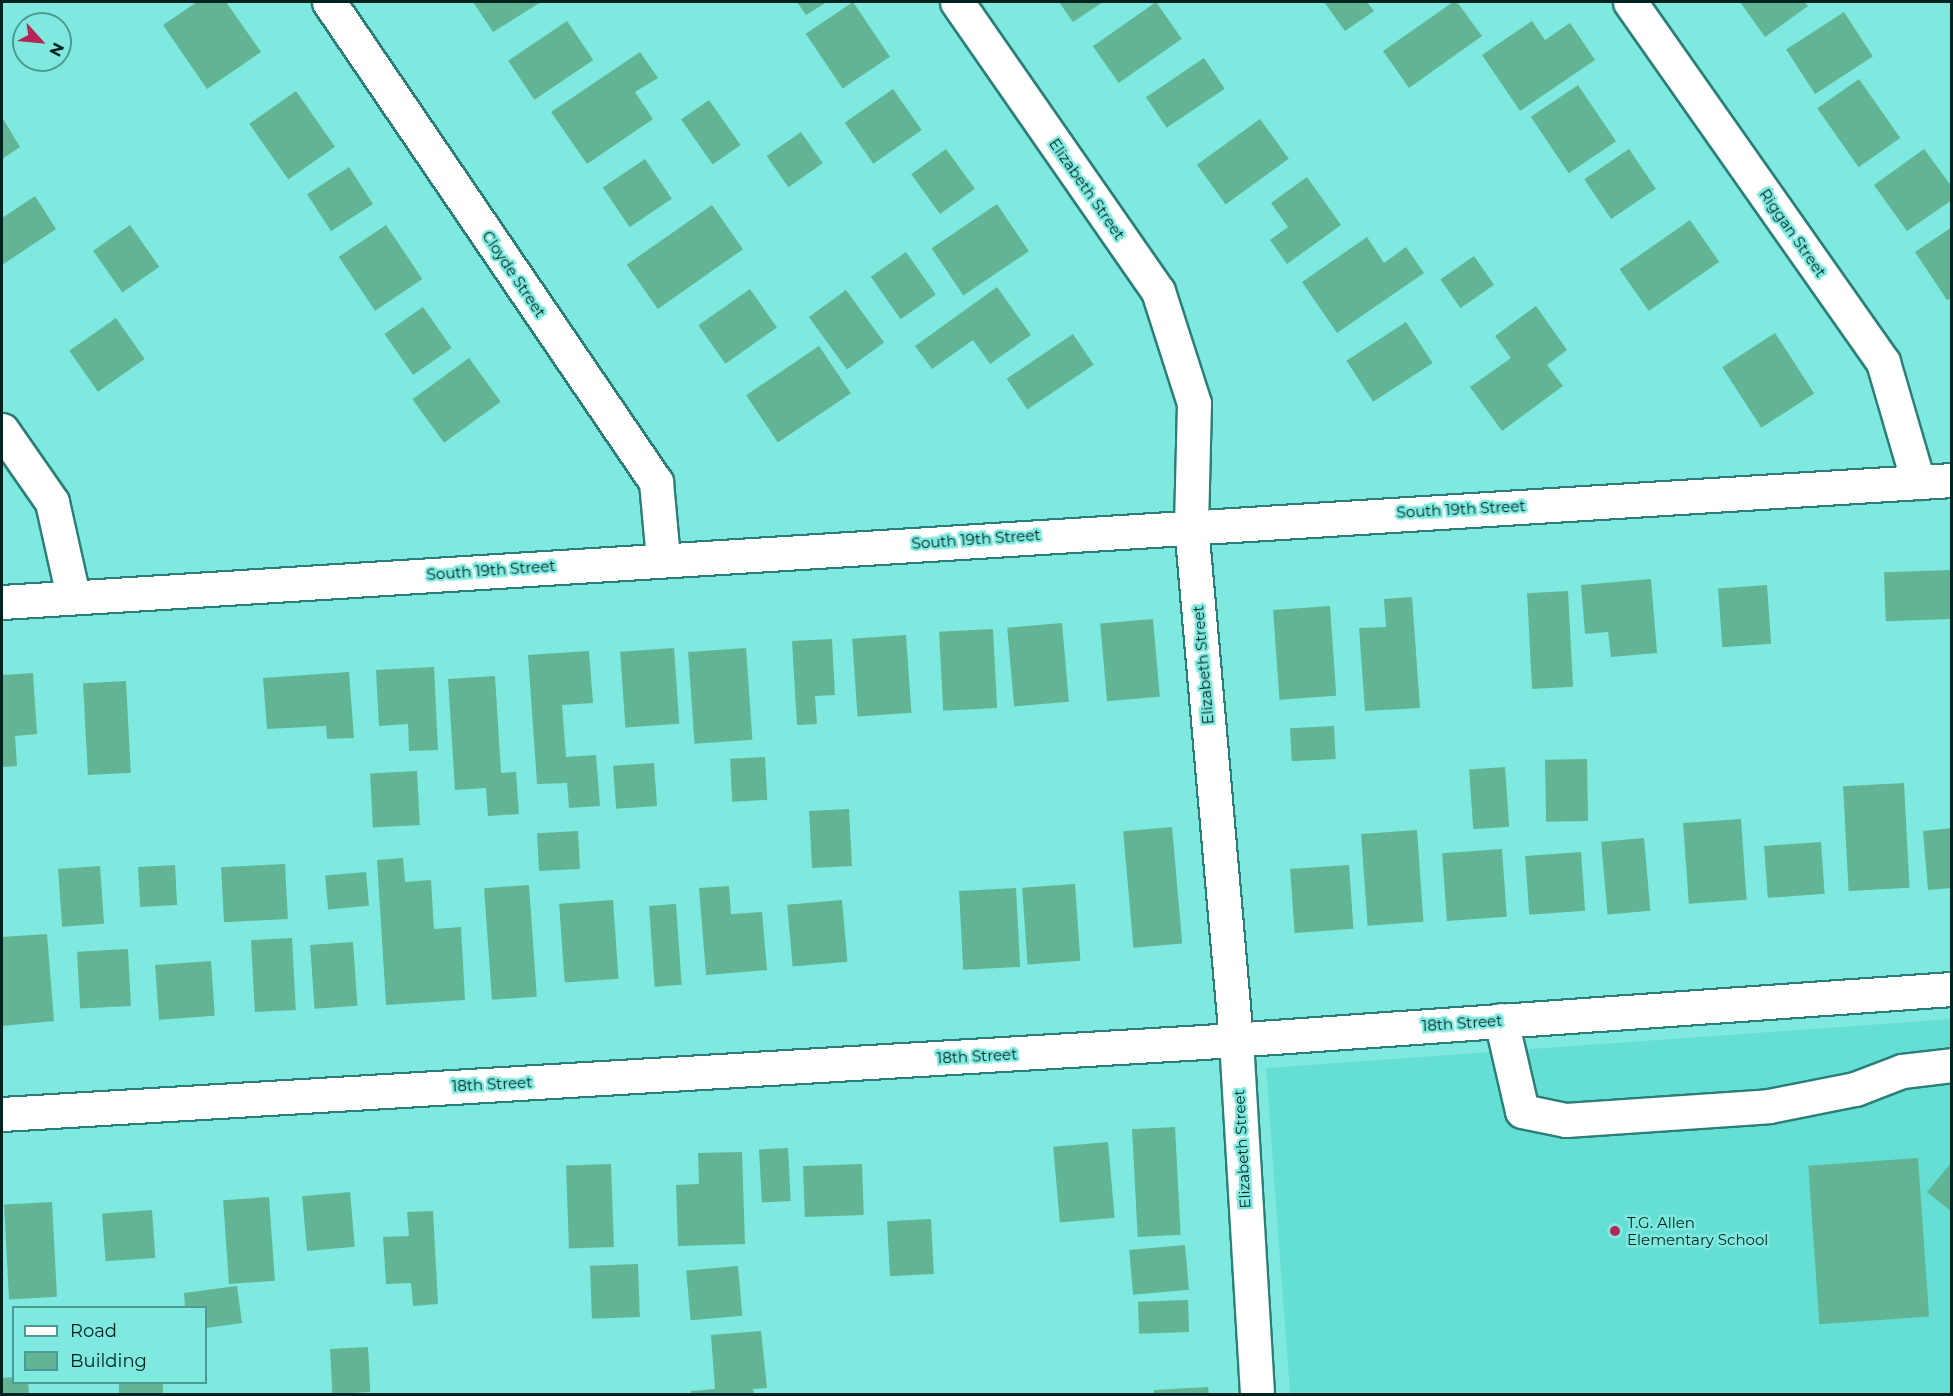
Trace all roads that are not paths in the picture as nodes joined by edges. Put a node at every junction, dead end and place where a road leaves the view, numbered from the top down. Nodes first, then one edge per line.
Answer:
1 (329, 2) edge
2 (957, 2) edge
3 (1630, 2) edge
4 (2, 430) edge
5 (1952, 480) edge
6 (1918, 482) junction
7 (1191, 525) junction
8 (663, 559) junction
9 (73, 596) junction
10 (2, 602) edge
11 (1952, 989) edge
12 (1501, 1020) junction
13 (1236, 1040) junction
14 (1952, 1065) edge
15 (2, 1114) edge
16 (1257, 1395) edge

1 - 8 street, Cloyde Street
2 - 7 street, Elizabeth Street
3 - 6 street, Riggan Street
4 - 9 street
5 - 6 street, South 19th Street
6 - 7 street, South 19th Street
7 - 8 street, South 19th Street
7 - 13 street, Elizabeth Street
8 - 9 street, South 19th Street
9 - 10 street, South 19th Street
11 - 12 street, 18th Street
12 - 13 street, 18th Street
12 - 14 street
13 - 15 street, 18th Street
13 - 16 street, Elizabeth Street

